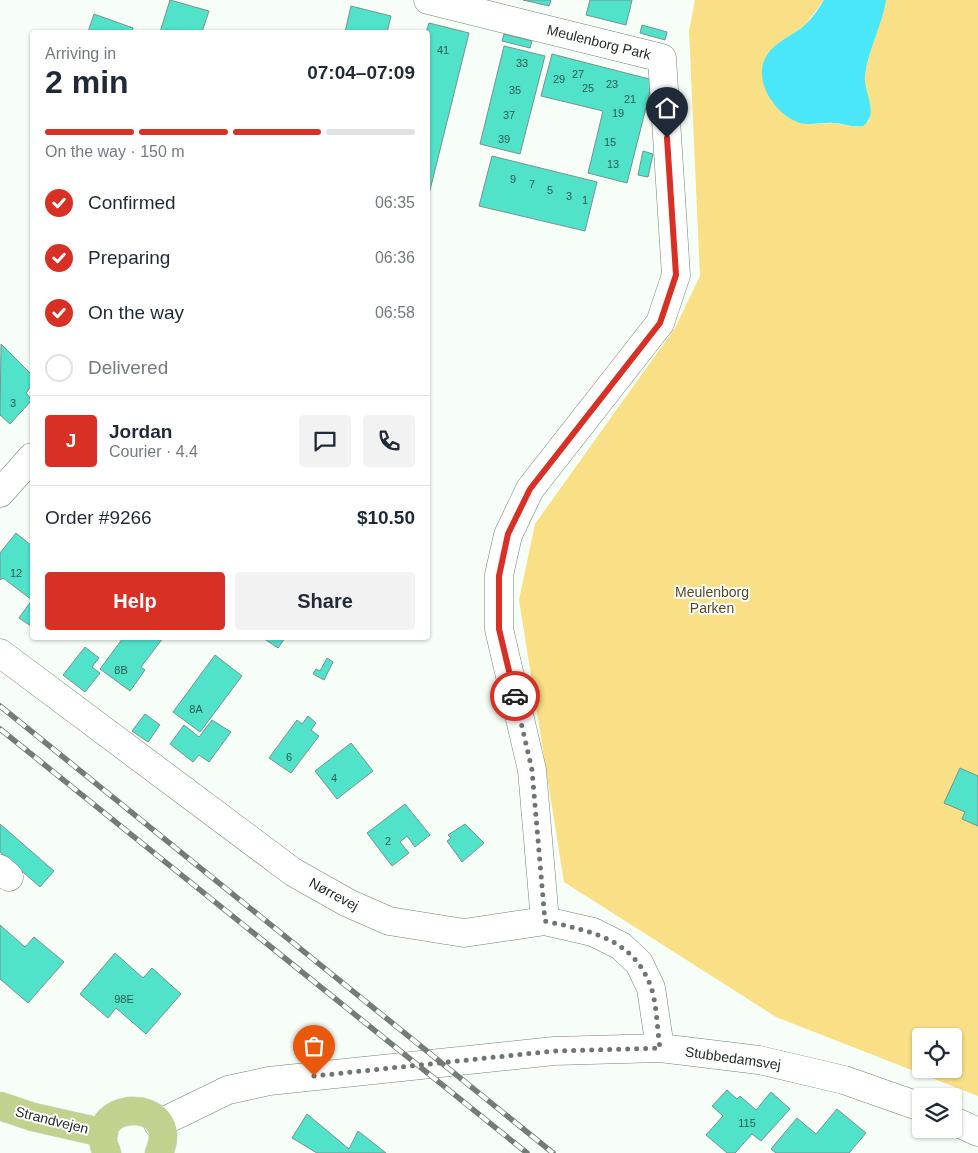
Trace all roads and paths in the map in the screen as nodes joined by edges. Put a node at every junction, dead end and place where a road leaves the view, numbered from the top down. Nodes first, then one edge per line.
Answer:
1 (428, 0) edge
2 (29, 468) edge
3 (0, 493) edge
4 (0, 653) edge
5 (545, 921) junction
6 (660, 1048) junction
7 (912, 1104) edge
8 (0, 1106) edge
9 (158, 1124) junction
10 (962, 1125) edge
11 (978, 1132) edge
12 (106, 1143) edge
13 (159, 1153) edge

1 - 5 street, Meulenborg Park
2 - 3 street
4 - 5 street, Nørrevej
5 - 6 street, Nørrevej
6 - 7 street, Stubbedamsvej
6 - 9 street, Stubbedamsvej
8 - 12 main road, Strandvejen
9 - 12 main road
9 - 13 main road
10 - 11 street

